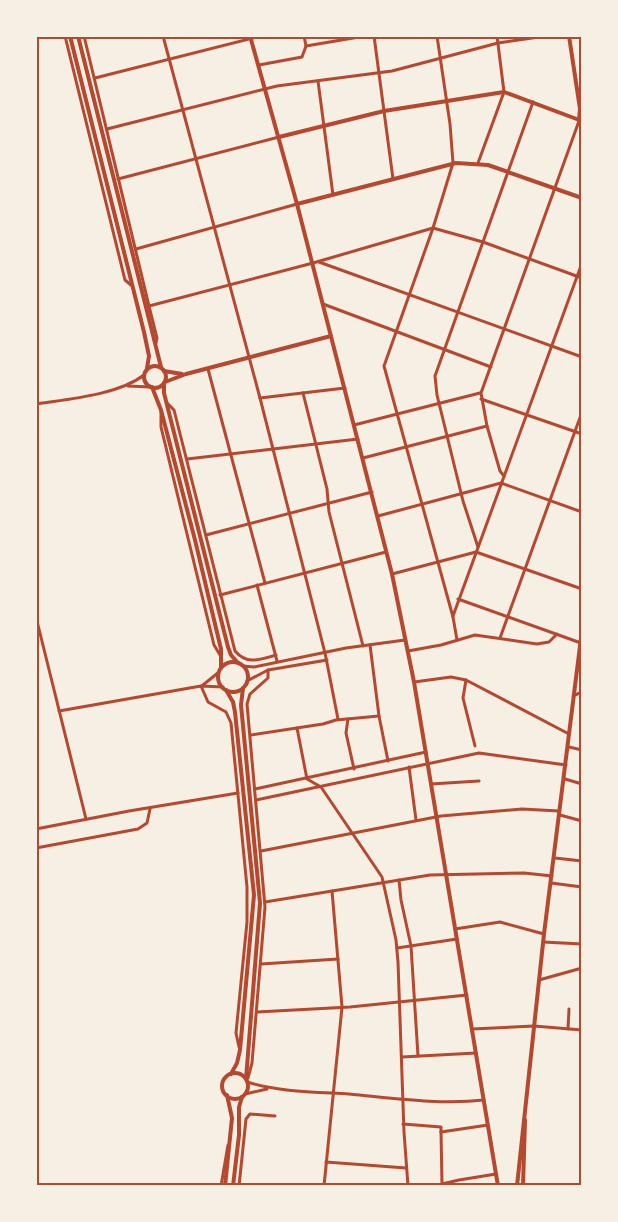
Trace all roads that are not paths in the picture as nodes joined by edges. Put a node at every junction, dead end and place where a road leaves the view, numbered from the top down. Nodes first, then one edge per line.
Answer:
1 (65, 36) edge
2 (70, 36) edge
3 (78, 36) edge
4 (84, 36) edge
5 (163, 36) edge
6 (261, 36) edge
7 (304, 36) edge
8 (365, 36) edge
9 (374, 36) edge
10 (437, 36) edge
11 (497, 36) edge
12 (546, 36) edge
13 (569, 36) edge
14 (250, 37) edge
15 (498, 43) junction
16 (306, 46) junction
17 (440, 58) junction
18 (169, 59) junction
19 (259, 65) junction
20 (380, 72) junction
21 (95, 78) junction
22 (318, 81) junction
23 (266, 89) junction
24 (504, 92) junction
25 (447, 100) junction
26 (533, 102) junction
27 (183, 110) junction
28 (384, 111) junction
29 (581, 120) edge
30 (324, 125) junction
31 (107, 129) junction
32 (279, 137) junction
33 (196, 159) junction
34 (453, 163) junction
35 (478, 164) junction
36 (508, 172) junction
37 (118, 179) junction
38 (393, 179) junction
39 (555, 189) junction
40 (333, 195) junction
41 (582, 198) edge
42 (297, 204) junction
43 (214, 227) junction
44 (433, 228) junction
45 (483, 242) junction
46 (136, 249) junction
47 (530, 258) junction
48 (315, 263) junction
49 (582, 263) edge
50 (577, 276) junction
51 (582, 278) edge
52 (229, 285) junction
53 (133, 286) junction
54 (410, 295) junction
55 (323, 304) junction
56 (149, 306) junction
57 (457, 313) junction
58 (504, 330) junction
59 (397, 332) junction
60 (331, 336) junction
61 (552, 346) junction
62 (155, 348) junction
63 (444, 349) junction
64 (582, 357) edge
65 (249, 359) junction
66 (491, 367) junction
67 (147, 368) junction
68 (163, 369) junction
69 (208, 369) junction
70 (186, 374) junction
71 (144, 375) junction
72 (164, 383) junction
73 (123, 386) junction
74 (151, 387) junction
75 (345, 388) junction
76 (303, 393) junction
77 (481, 393) junction
78 (260, 398) junction
79 (481, 399) junction
80 (166, 402) junction
81 (439, 403) junction
82 (36, 404) edge
83 (582, 412) edge
84 (398, 413) junction
85 (526, 414) junction
86 (354, 425) junction
87 (487, 426) junction
88 (575, 431) junction
89 (582, 434) edge
90 (447, 436) junction
91 (358, 439) junction
92 (316, 445) junction
93 (406, 447) junction
94 (273, 449) junction
95 (230, 454) junction
96 (363, 458) junction
97 (187, 459) junction
98 (504, 476) junction
99 (501, 483) junction
100 (372, 492) junction
101 (462, 494) junction
102 (550, 500) junction
103 (329, 503) junction
104 (422, 504) junction
105 (582, 512) edge
106 (289, 514) junction
107 (378, 516) junction
108 (249, 524) junction
109 (206, 535) junction
110 (477, 547) junction
111 (386, 552) junction
112 (476, 552) junction
113 (438, 562) junction
114 (342, 564) junction
115 (525, 569) junction
116 (304, 573) junction
117 (392, 574) junction
118 (265, 583) junction
119 (257, 585) junction
120 (582, 589) edge
121 (220, 595) junction
122 (458, 599) junction
123 (36, 617) edge
124 (453, 617) junction
125 (508, 617) junction
126 (582, 630) edge
127 (557, 634) junction
128 (36, 637) edge
129 (41, 637) junction
130 (500, 638) junction
131 (405, 640) junction
132 (457, 640) junction
133 (581, 643) edge
134 (370, 645) junction
135 (363, 646) junction
136 (408, 651) junction
137 (326, 653) junction
138 (276, 655) junction
139 (327, 660) junction
140 (278, 661) junction
141 (241, 664) junction
142 (220, 670) junction
143 (268, 670) junction
144 (466, 680) junction
145 (247, 681) junction
146 (414, 682) junction
147 (201, 686) junction
148 (224, 688) junction
149 (243, 688) junction
150 (582, 692) edge
151 (575, 695) junction
152 (59, 711) junction
153 (379, 716) junction
154 (338, 719) junction
155 (348, 719) junction
156 (297, 728) junction
157 (570, 734) junction
158 (251, 735) junction
159 (475, 746) dead end
160 (569, 747) junction
161 (582, 750) edge
162 (426, 752) junction
163 (388, 761) junction
164 (427, 763) junction
165 (567, 765) junction
166 (409, 767) junction
167 (354, 769) junction
168 (565, 778) junction
169 (307, 779) junction
170 (479, 781) dead end
171 (431, 784) junction
172 (582, 784) edge
173 (321, 787) junction
174 (252, 790) junction
175 (240, 792) junction
176 (256, 800) junction
177 (150, 808) junction
178 (560, 813) junction
179 (436, 817) junction
180 (86, 819) junction
181 (416, 820) junction
182 (582, 821) edge
183 (36, 830) edge
184 (351, 833) junction
185 (36, 848) edge
186 (261, 851) junction
187 (555, 858) junction
188 (582, 861) edge
189 (446, 874) junction
190 (552, 876) junction
191 (399, 880) junction
192 (384, 883) junction
193 (551, 883) junction
194 (582, 887) edge
195 (332, 891) junction
196 (265, 902) junction
197 (455, 929) junction
198 (544, 934) junction
199 (457, 939) junction
200 (543, 942) junction
201 (582, 944) edge
202 (411, 946) junction
203 (397, 948) junction
204 (338, 959) junction
205 (261, 964) junction
206 (582, 968) edge
207 (539, 980) junction
208 (466, 995) junction
209 (415, 1000) junction
210 (400, 1002) junction
211 (342, 1007) junction
212 (569, 1009) dead end
213 (257, 1012) junction
214 (534, 1026) junction
215 (472, 1029) junction
216 (568, 1029) junction
217 (582, 1030) edge
218 (476, 1053) junction
219 (418, 1056) junction
220 (402, 1057) junction
221 (231, 1074) junction
222 (246, 1080) junction
223 (271, 1088) junction
224 (333, 1093) junction
225 (227, 1095) junction
226 (244, 1095) junction
227 (403, 1099) junction
228 (484, 1101) junction
229 (275, 1116) dead end
230 (525, 1117) junction
231 (404, 1124) junction
232 (488, 1125) junction
233 (441, 1132) junction
234 (326, 1162) junction
235 (406, 1168) junction
236 (496, 1174) junction
237 (442, 1185) edge
238 (498, 1185) edge
239 (223, 1186) edge
240 (233, 1186) edge
241 (239, 1186) edge
242 (324, 1186) edge
243 (408, 1186) edge
244 (517, 1186) edge
245 (523, 1186) edge

1 - 53 street
2 - 53 street
3 - 62 street
4 - 21 street
5 - 18 street
6 - 14 street
7 - 16 street
8 - 16 street
9 - 20 street
10 - 17 street
11 - 15 street
12 - 15 street
13 - 29 street
14 - 18 street
14 - 19 street
15 - 17 street
15 - 24 street
16 - 19 street
17 - 20 street
17 - 25 street
18 - 21 street
18 - 27 street
19 - 23 street
20 - 22 street
20 - 28 street
21 - 31 street
22 - 23 street
22 - 30 street
23 - 27 street
23 - 32 street
24 - 25 street
24 - 26 street
24 - 35 street
25 - 28 street
25 - 34 street
26 - 29 street
26 - 36 street
27 - 31 street
27 - 33 street
28 - 30 street
28 - 38 street
29 - 39 street
30 - 32 street
30 - 40 street
31 - 37 street
32 - 33 street
32 - 42 street
33 - 37 street
33 - 43 street
34 - 35 street
34 - 38 street
34 - 44 street
35 - 36 street
36 - 39 street
36 - 45 street
37 - 46 street
38 - 40 street
39 - 41 street
39 - 47 street
40 - 42 street
42 - 43 street
42 - 48 street
43 - 46 street
43 - 52 street
44 - 45 street
44 - 48 street
44 - 54 street
45 - 47 street
45 - 57 street
46 - 56 street
47 - 50 street
47 - 58 street
48 - 52 street
48 - 54 street
48 - 55 street
49 - 50 street
50 - 51 street
50 - 61 street
52 - 56 street
52 - 65 street
53 - 67 street
54 - 57 street
54 - 59 street
55 - 59 street
55 - 60 street
56 - 62 street
57 - 58 street
57 - 63 street
58 - 61 street
58 - 66 street
59 - 63 street
59 - 84 street
60 - 65 street
60 - 75 street
61 - 64 street
61 - 85 street
62 - 68 street
63 - 66 street
63 - 81 street
65 - 69 street
65 - 78 street
66 - 77 street
67 - 68 street
67 - 71 street
68 - 70 street
68 - 72 street
69 - 70 street
69 - 95 street
70 - 72 street
71 - 73 street
71 - 74 street
72 - 74 street
72 - 80 street
73 - 74 street
73 - 82 street
74 - 142 street
75 - 76 street
75 - 86 street
76 - 78 street
76 - 92 street
77 - 79 street
77 - 81 street
78 - 94 street
79 - 85 street
79 - 87 street
80 - 97 street
80 - 141 street
81 - 84 street
81 - 90 street
83 - 88 street
84 - 86 street
84 - 93 street
85 - 88 street
85 - 98 street
86 - 91 street
87 - 90 street
87 - 98 street
88 - 89 street
88 - 102 street
90 - 93 street
90 - 101 street
91 - 92 street
91 - 96 street
92 - 94 street
92 - 103 street
93 - 96 street
93 - 104 street
94 - 95 street
94 - 106 street
95 - 97 street
95 - 108 street
96 - 100 street
97 - 109 street
98 - 99 street
99 - 101 street
99 - 102 street
99 - 110 street
100 - 103 street
100 - 107 street
101 - 104 street
101 - 110 street
102 - 105 street
102 - 115 street
103 - 106 street
103 - 114 street
104 - 107 street
104 - 113 street
106 - 108 street
106 - 116 street
107 - 111 street
108 - 109 street
108 - 118 street
109 - 121 street
110 - 112 street
111 - 114 street
111 - 117 street
112 - 113 street
112 - 115 street
112 - 122 street
113 - 117 street
113 - 124 street
114 - 116 street
114 - 135 street
115 - 120 street
115 - 125 street
116 - 118 street
116 - 137 street
117 - 131 street
118 - 119 street
119 - 121 street
119 - 138 street
121 - 138 street
122 - 124 street
122 - 125 street
123 - 129 street
124 - 132 street
125 - 127 street
125 - 130 street
126 - 133 street
127 - 130 street
127 - 133 street
128 - 129 street
129 - 152 street
130 - 132 street
131 - 134 street
131 - 136 street
132 - 136 street
133 - 151 street
134 - 135 street
134 - 153 street
135 - 137 street
136 - 146 street
137 - 139 street
137 - 140 street
138 - 140 street
139 - 143 street
139 - 154 street
140 - 141 street
141 - 142 street
141 - 145 street
142 - 147 street
142 - 148 street
143 - 145 street
143 - 158 street
144 - 146 street
144 - 157 street
144 - 159 street
145 - 149 street
146 - 162 street
147 - 148 street
147 - 152 street
147 - 175 street
148 - 149 street
148 - 175 street
149 - 174 street
150 - 151 street
151 - 157 street
152 - 180 street
153 - 155 street
153 - 163 street
154 - 155 street
154 - 156 street
155 - 167 street
156 - 158 street
156 - 169 street
157 - 160 street
158 - 174 street
160 - 161 street
160 - 165 street
162 - 163 street
162 - 164 street
163 - 167 street
164 - 165 street
164 - 166 street
164 - 171 street
165 - 168 street
166 - 173 street
166 - 181 street
167 - 169 street
168 - 172 street
168 - 178 street
169 - 173 street
169 - 174 street
170 - 171 street
171 - 179 street
173 - 176 street
173 - 184 street
174 - 176 street
174 - 222 street
175 - 177 street
175 - 221 street
176 - 186 street
177 - 180 street
177 - 185 street
178 - 179 street
178 - 182 street
178 - 187 street
179 - 181 street
179 - 189 street
180 - 183 street
181 - 184 street
184 - 186 street
184 - 192 street
186 - 196 street
187 - 188 street
187 - 190 street
189 - 190 street
189 - 191 street
189 - 197 street
190 - 193 street
191 - 192 street
191 - 202 street
192 - 195 street
192 - 203 street
193 - 194 street
193 - 198 street
195 - 196 street
195 - 204 street
196 - 205 street
197 - 198 street
197 - 199 street
198 - 200 street
199 - 202 street
199 - 208 street
200 - 201 street
200 - 207 street
202 - 203 street
202 - 209 street
203 - 210 street
204 - 205 street
204 - 211 street
205 - 213 street
206 - 207 street
207 - 214 street
208 - 209 street
208 - 215 street
209 - 210 street
209 - 219 street
210 - 211 street
210 - 220 street
211 - 213 street
211 - 224 street
212 - 216 street
213 - 222 street
214 - 215 street
214 - 216 street
214 - 230 street
215 - 218 street
216 - 217 street
218 - 219 street
218 - 228 street
219 - 220 street
220 - 227 street
221 - 222 street
221 - 225 street
222 - 223 street
222 - 226 street
223 - 224 street
223 - 226 street
224 - 227 street
224 - 234 street
225 - 226 street
225 - 239 street
226 - 240 street
227 - 228 street
227 - 231 street
228 - 232 street
229 - 241 street
230 - 244 street
230 - 245 street
231 - 233 street
231 - 235 street
232 - 233 street
232 - 236 street
233 - 237 street
234 - 235 street
234 - 242 street
235 - 243 street
236 - 237 street
236 - 238 street

